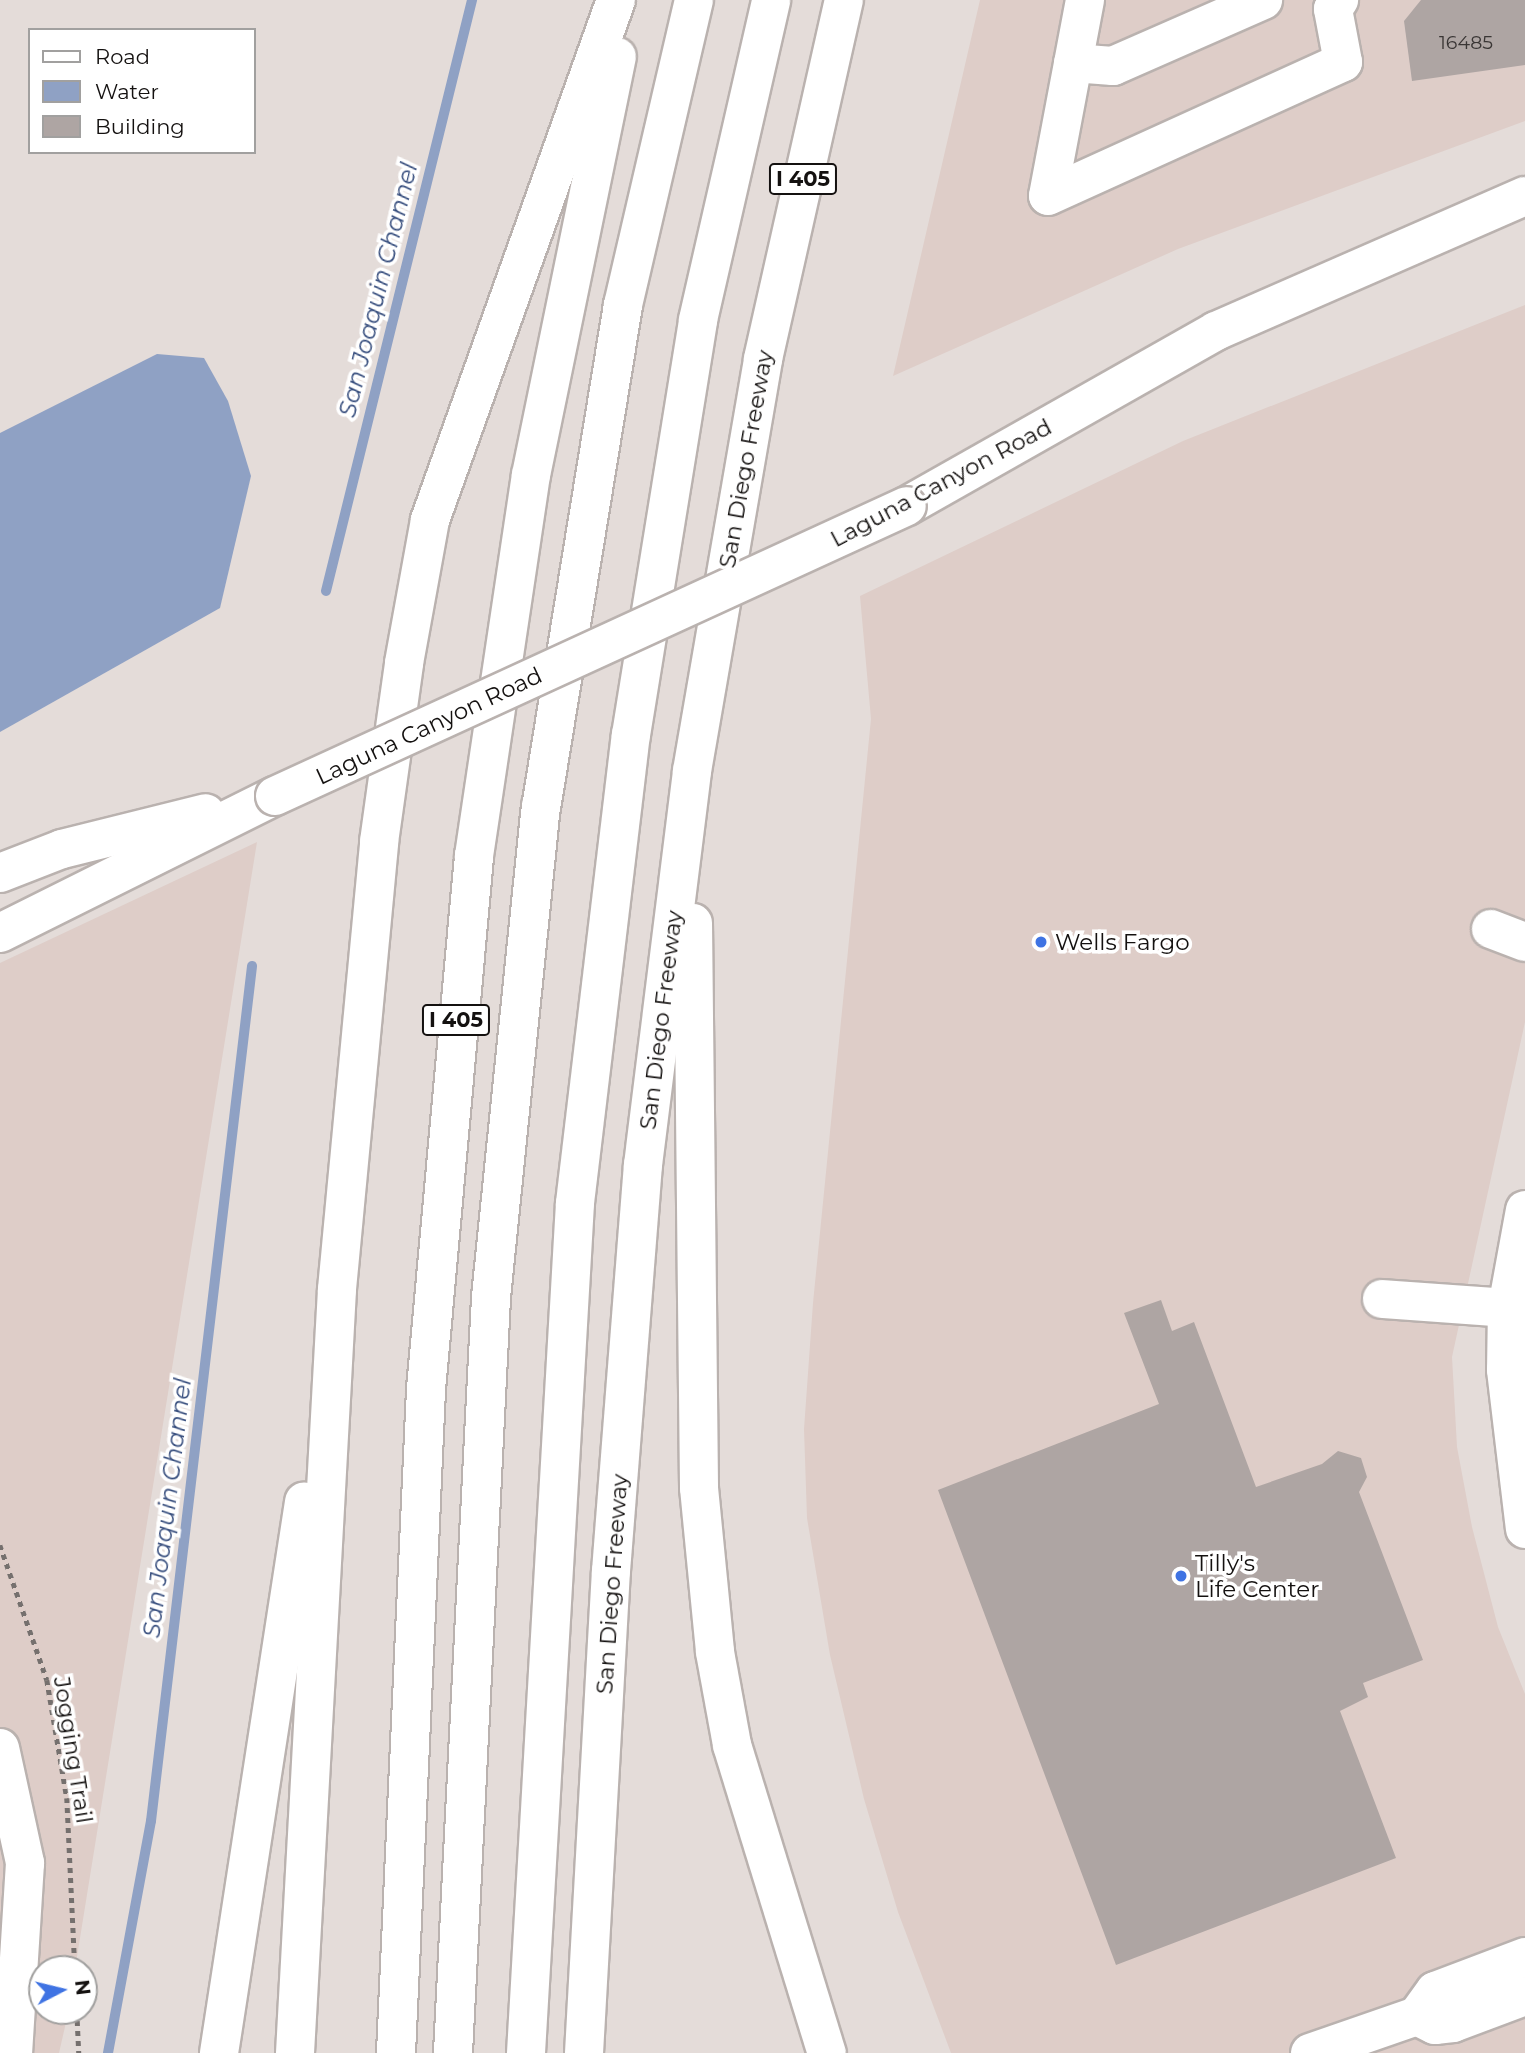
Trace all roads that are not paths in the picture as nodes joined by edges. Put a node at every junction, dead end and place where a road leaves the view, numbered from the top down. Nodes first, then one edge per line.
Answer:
1 (616, 0) edge
2 (630, 0) edge
3 (694, 0) edge
4 (771, 0) edge
5 (844, 0) edge
6 (1085, 0) edge
7 (1264, 0) edge
8 (1339, 0) edge
9 (1073, 63) junction
10 (1525, 196) edge
11 (692, 771) junction
12 (275, 796) junction
13 (0, 873) edge
14 (0, 933) edge
15 (1525, 1210) edge
16 (337, 1289) junction
17 (1382, 1299) dead end
18 (1507, 1308) junction
19 (1525, 1529) edge
20 (732, 1745) junction
21 (0, 1748) edge
22 (1525, 1957) edge
23 (1525, 1997) edge
24 (1418, 2016) junction
25 (13, 2053) edge
26 (219, 2053) edge
27 (295, 2053) edge
28 (396, 2053) edge
29 (453, 2053) edge
30 (526, 2053) edge
31 (584, 2053) edge
32 (827, 2053) edge
33 (839, 2053) edge
34 (1310, 2053) edge

1 - 16 main road
2 - 28 main road, I 405
3 - 29 main road
4 - 30 main road
5 - 11 main road, San Diego Freeway / I 405
6 - 9 main road
7 - 9 main road
8 - 9 main road
10 - 12 main road, Laguna Canyon Road, bridge
11 - 20 main road
11 - 31 main road, San Diego Freeway / I 405
12 - 13 main road, Laguna Canyon Road
12 - 14 main road, Laguna Canyon Road
15 - 18 main road
16 - 26 main road
16 - 27 main road
17 - 18 main road
18 - 19 main road
20 - 32 main road
20 - 33 main road
21 - 25 main road
22 - 24 main road
23 - 24 main road
24 - 34 main road

